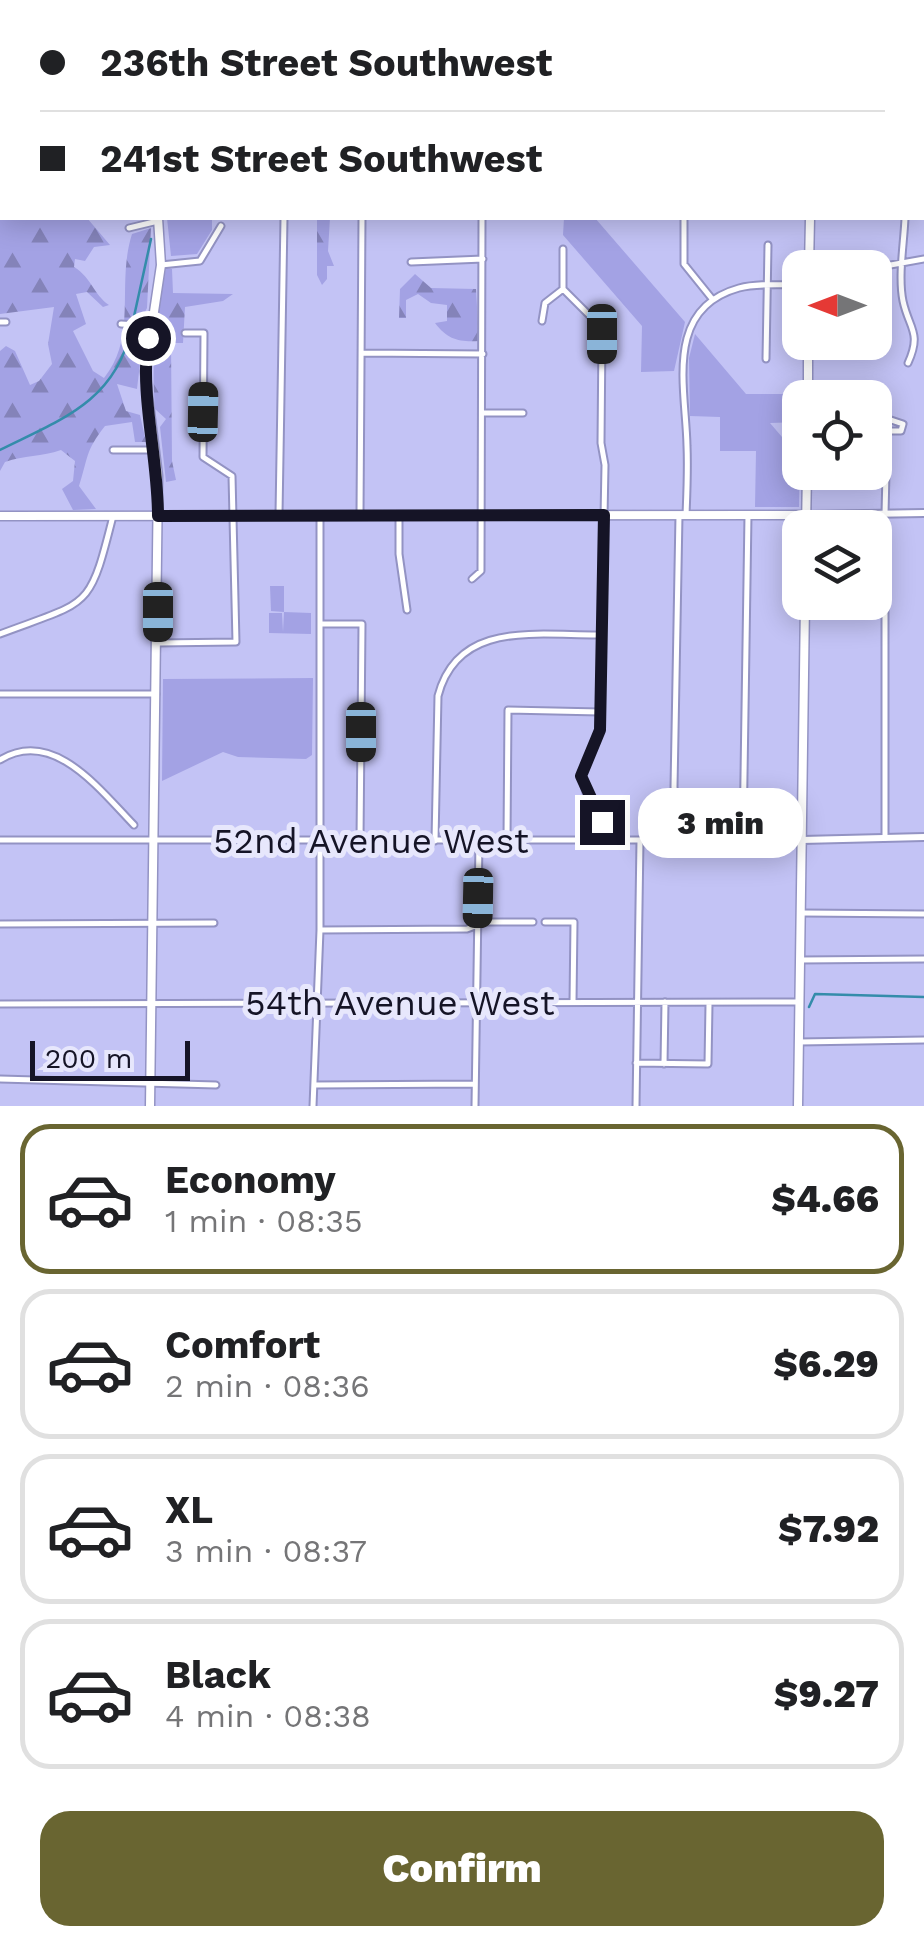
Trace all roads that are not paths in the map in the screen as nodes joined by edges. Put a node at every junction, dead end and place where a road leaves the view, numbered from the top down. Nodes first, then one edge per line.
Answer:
1 (155, 220) edge
2 (158, 220) edge
3 (284, 220) edge
4 (362, 220) edge
5 (482, 220) edge
6 (684, 220) edge
7 (810, 220) edge
8 (905, 220) edge
9 (221, 226) dead end
10 (129, 228) dead end
11 (768, 246) dead end
12 (563, 249) dead end
13 (810, 250) edge
14 (924, 259) edge
15 (483, 260) junction
16 (411, 262) dead end
17 (904, 262) junction
18 (892, 264) edge
19 (161, 265) junction
20 (767, 286) junction
21 (782, 286) edge
22 (563, 289) junction
23 (713, 300) junction
24 (542, 321) dead end
25 (120, 324) dead end
26 (151, 326) junction
27 (185, 333) dead end
28 (362, 352) junction
29 (483, 354) junction
30 (766, 360) dead end
31 (908, 364) dead end
32 (484, 413) junction
33 (523, 413) dead end
34 (114, 450) dead end
35 (156, 450) junction
36 (924, 513) edge
37 (892, 514) edge
38 (604, 515) junction
39 (682, 515) junction
40 (748, 515) junction
41 (782, 515) edge
42 (0, 516) edge
43 (113, 516) junction
44 (158, 516) junction
45 (235, 516) junction
46 (279, 516) junction
47 (320, 516) junction
48 (360, 516) junction
49 (400, 516) junction
50 (481, 516) junction
51 (472, 579) dead end
52 (407, 610) dead end
53 (805, 620) edge
54 (885, 620) edge
55 (322, 624) junction
56 (0, 634) edge
57 (602, 635) junction
58 (158, 643) junction
59 (0, 694) edge
60 (156, 694) junction
61 (600, 712) junction
62 (0, 760) edge
63 (134, 825) dead end
64 (924, 837) edge
65 (885, 838) junction
66 (0, 840) edge
67 (320, 840) junction
68 (360, 840) junction
69 (640, 840) junction
70 (743, 840) junction
71 (802, 840) junction
72 (434, 841) junction
73 (508, 841) junction
74 (602, 841) junction
75 (680, 841) junction
76 (154, 842) junction
77 (479, 842) junction
78 (801, 913) junction
79 (924, 914) edge
80 (214, 922) dead end
81 (533, 922) dead end
82 (545, 922) dead end
83 (0, 924) edge
84 (153, 924) junction
85 (478, 926) junction
86 (320, 930) junction
87 (924, 959) edge
88 (800, 960) junction
89 (476, 1002) junction
90 (573, 1002) junction
91 (636, 1002) junction
92 (665, 1002) junction
93 (800, 1002) junction
94 (318, 1003) junction
95 (709, 1003) junction
96 (0, 1004) edge
97 (152, 1005) junction
98 (924, 1040) edge
99 (799, 1042) junction
100 (636, 1063) junction
101 (664, 1064) junction
102 (0, 1078) edge
103 (150, 1084) junction
104 (476, 1084) junction
105 (216, 1085) dead end
106 (314, 1085) junction
107 (150, 1106) edge
108 (312, 1106) edge
109 (475, 1106) edge
110 (636, 1106) edge
111 (798, 1106) edge

1 - 10 street
2 - 19 main road
3 - 46 street
4 - 28 street
5 - 15 street
6 - 23 street
7 - 13 main road
8 - 17 street
9 - 19 street
11 - 20 street
12 - 22 street
14 - 17 street
15 - 16 street
15 - 29 street
17 - 18 street
17 - 31 street
19 - 26 main road
20 - 21 street
20 - 23 street
20 - 30 street
22 - 24 street
22 - 38 street
23 - 39 street
25 - 26 street
26 - 35 main road
27 - 45 street
28 - 29 street
28 - 48 street
29 - 32 street
32 - 33 street
32 - 50 street
34 - 35 street
35 - 44 main road
36 - 37 street
38 - 39 main road
38 - 50 main road
38 - 57 street
39 - 40 main road
39 - 75 street
40 - 41 main road
40 - 70 street
42 - 43 main road
43 - 44 main road
43 - 56 street
44 - 45 main road
44 - 58 main road
45 - 46 main road
45 - 58 street
46 - 47 main road
47 - 48 main road
47 - 55 street
48 - 49 main road
49 - 50 main road
49 - 52 street
50 - 51 street
53 - 71 main road
54 - 65 street
55 - 67 street
55 - 68 street
57 - 61 street
57 - 72 street
58 - 60 main road
59 - 60 street
60 - 76 main road
61 - 73 street
61 - 74 street
62 - 63 street
64 - 65 street
65 - 71 street
66 - 76 street, 52nd Avenue West
67 - 68 street, 52nd Avenue West
67 - 76 street, 52nd Avenue West
67 - 86 street
68 - 72 street, 52nd Avenue West
69 - 74 street, 52nd Avenue West
69 - 75 street, 52nd Avenue West
69 - 91 street
70 - 71 street, 52nd Avenue West
70 - 75 street, 52nd Avenue West
71 - 78 main road
72 - 77 street, 52nd Avenue West
73 - 74 street, 52nd Avenue West
73 - 77 street, 52nd Avenue West
76 - 84 main road
77 - 85 street
78 - 79 street
78 - 88 main road
80 - 84 street
81 - 85 street
82 - 90 street
83 - 84 street
84 - 97 main road
85 - 86 street
85 - 89 street
86 - 94 street
87 - 88 street
88 - 93 main road
89 - 90 street, 54th Avenue West
89 - 94 street, 54th Avenue West
89 - 104 street
90 - 91 street, 54th Avenue West
91 - 92 street, 54th Avenue West
91 - 100 street
92 - 95 street, 54th Avenue West
92 - 101 street
93 - 95 street, 54th Avenue West
93 - 99 main road
94 - 97 street, 54th Avenue West
94 - 106 street
95 - 101 street
96 - 97 street, 54th Avenue West
97 - 103 main road
98 - 99 street
99 - 111 main road
100 - 101 street
100 - 110 street
102 - 103 street
103 - 105 street
103 - 107 main road
104 - 106 street
104 - 109 street
106 - 108 street

